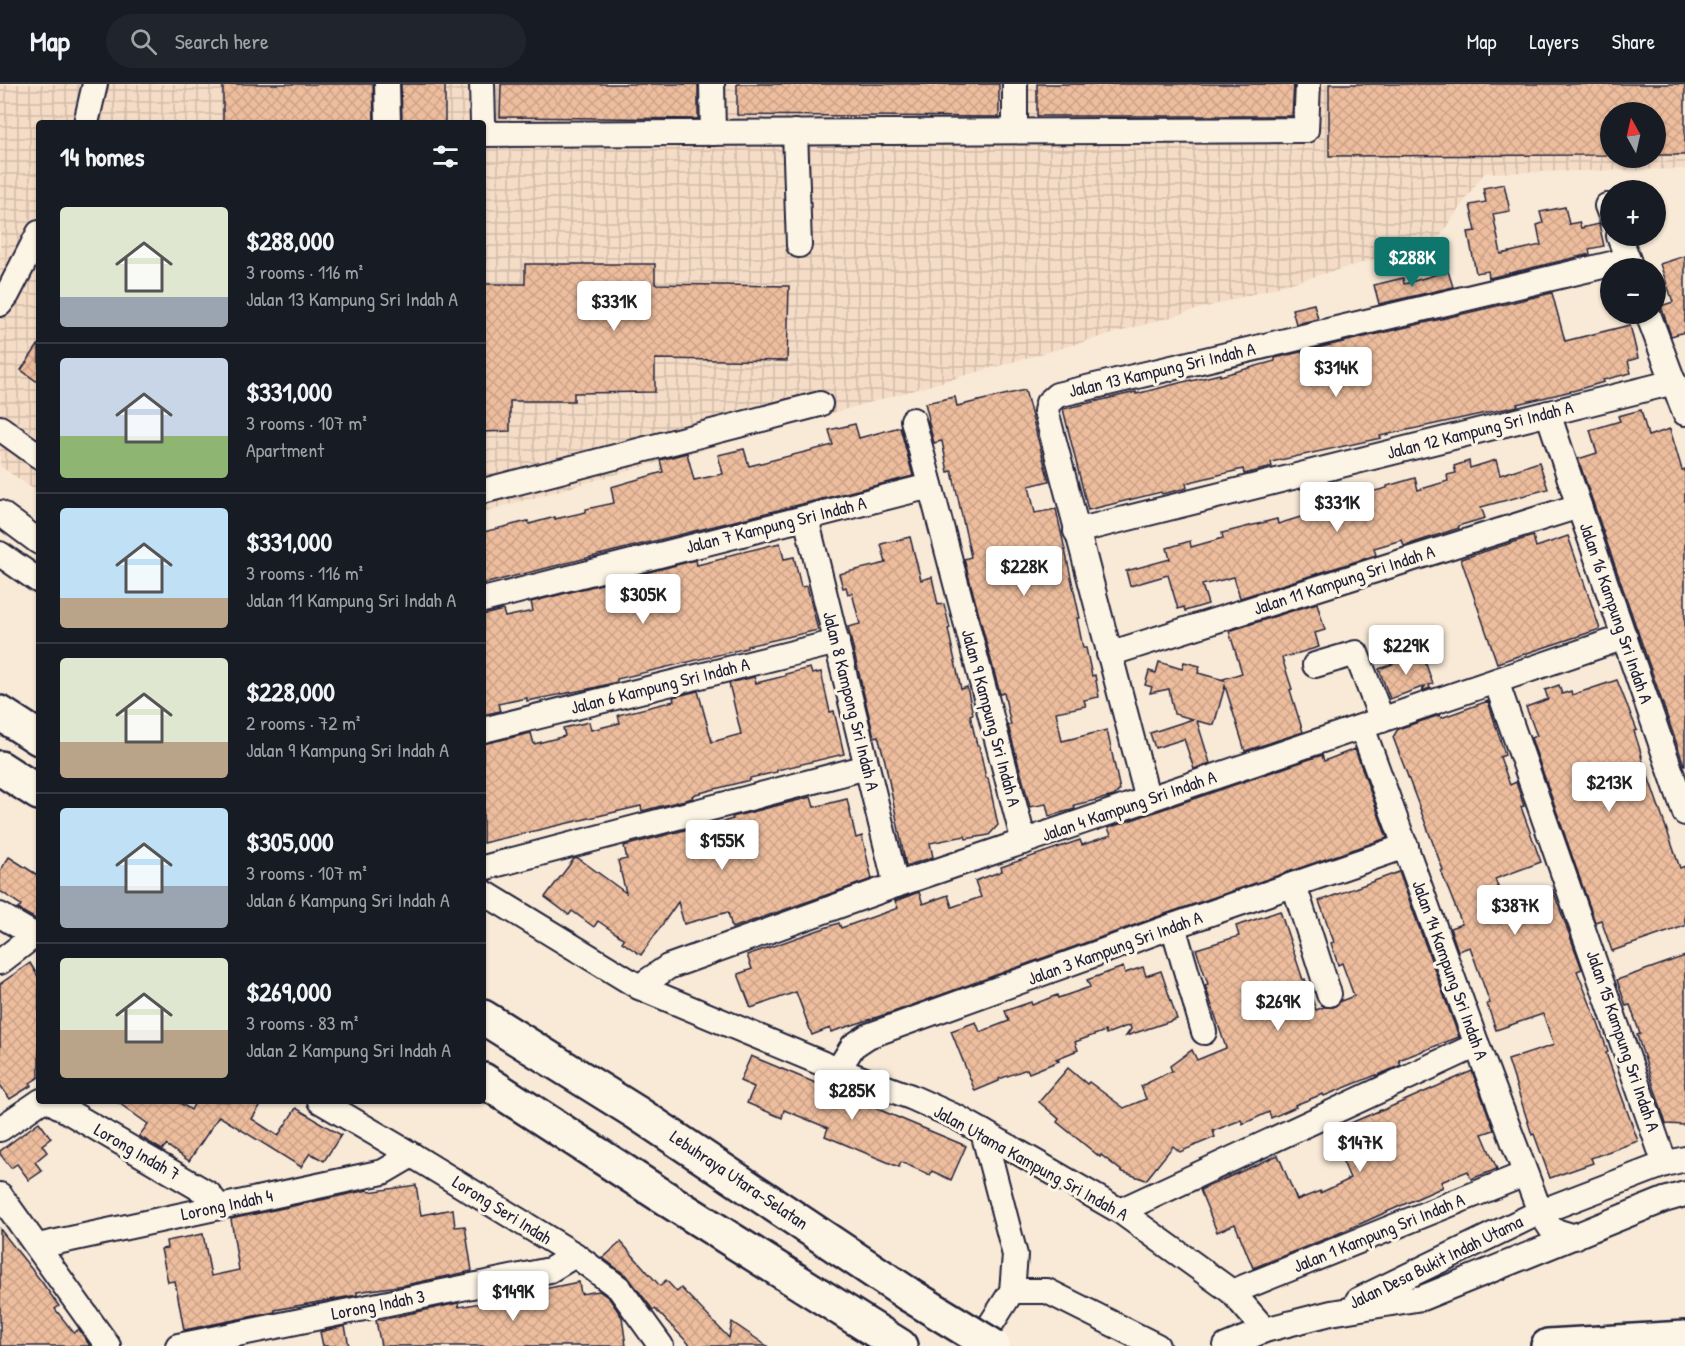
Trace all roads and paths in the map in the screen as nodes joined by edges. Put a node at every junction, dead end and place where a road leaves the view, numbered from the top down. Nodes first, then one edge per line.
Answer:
1 (95, 84) edge
2 (387, 84) edge
3 (482, 84) edge
4 (712, 84) edge
5 (1015, 84) edge
6 (1308, 84) edge
7 (87, 120) edge
8 (388, 120) edge
9 (483, 120) edge
10 (1015, 131) junction
11 (795, 132) junction
12 (713, 133) junction
13 (486, 134) edge
14 (36, 239) edge
15 (799, 245) dead end
16 (1600, 271) edge
17 (0, 304) edge
18 (1652, 324) edge
19 (1674, 382) junction
20 (820, 404) dead end
21 (1548, 413) junction
22 (1685, 414) edge
23 (913, 420) dead end
24 (0, 428) edge
25 (36, 454) edge
26 (930, 486) junction
27 (486, 490) edge
28 (1579, 506) junction
29 (0, 513) edge
30 (806, 518) junction
31 (1076, 531) junction
32 (36, 540) edge
33 (0, 554) edge
34 (36, 579) edge
35 (486, 599) edge
36 (1625, 637) junction
37 (837, 642) junction
38 (1109, 654) junction
39 (1315, 664) dead end
40 (1496, 681) junction
41 (0, 713) edge
42 (1372, 723) junction
43 (486, 729) edge
44 (36, 736) edge
45 (867, 767) junction
46 (0, 768) edge
47 (36, 791) edge
48 (1148, 800) junction
49 (1685, 813) edge
50 (1023, 842) junction
51 (1406, 846) junction
52 (486, 867) edge
53 (896, 885) junction
54 (1294, 885) junction
55 (486, 894) edge
56 (0, 915) edge
57 (1173, 927) junction
58 (36, 936) edge
59 (36, 938) edge
60 (0, 962) edge
61 (639, 987) junction
62 (1329, 994) dead end
63 (486, 1019) edge
64 (1204, 1032) dead end
65 (1477, 1045) junction
66 (838, 1070) junction
67 (486, 1082) edge
68 (36, 1104) edge
69 (55, 1104) edge
70 (325, 1104) edge
71 (0, 1128) edge
72 (983, 1132) junction
73 (412, 1155) junction
74 (1675, 1161) edge
75 (1525, 1174) junction
76 (1685, 1194) edge
77 (0, 1195) edge
78 (219, 1207) junction
79 (1120, 1211) junction
80 (1540, 1212) junction
81 (1575, 1237) junction
82 (38, 1246) junction
83 (575, 1256) junction
84 (1012, 1291) junction
85 (1232, 1292) junction
86 (1331, 1313) junction
87 (1264, 1330) junction
88 (872, 1336) edge
89 (1685, 1338) edge
90 (108, 1346) edge
91 (178, 1346) edge
92 (661, 1346) edge
93 (900, 1346) edge
94 (977, 1346) edge
95 (993, 1346) edge
96 (1157, 1346) edge
97 (1226, 1346) edge
98 (1548, 1346) edge

1 - 7 street
2 - 8 street
3 - 9 street
4 - 12 street
5 - 10 street
6 - 10 street
10 - 11 street
11 - 12 street
11 - 15 street
12 - 13 street
14 - 17 street
16 - 31 street, Jalan 13 Kampung Sri Indah A
18 - 19 street
19 - 21 street, Jalan 12 Kampung Sri Indah A
19 - 22 street
20 - 27 street
21 - 28 street, Jalan 16 Kampung Sri Indah A
21 - 31 street, Jalan 12 Kampung Sri Indah A
23 - 26 street, Jalan 9 Kampung Sri Indah A
24 - 25 street
26 - 30 street, Jalan 7 Kampung Sri Indah A
26 - 50 street, Jalan 9 Kampung Sri Indah A
28 - 36 street, Jalan 16 Kampung Sri Indah A
28 - 38 street, Jalan 11 Kampung Sri Indah A
29 - 32 street
30 - 35 street, Jalan 7 Kampung Sri Indah A
30 - 37 street, Jalan 8 Kampong Sri Indah A
31 - 38 street
33 - 34 street
36 - 40 street, Jalan 4 Kampung Sri Indah A
36 - 49 street, Jalan 16 Kampung Sri Indah A
37 - 43 street, Jalan 6 Kampung Sri Indah A
37 - 45 street, Jalan 8 Kampong Sri Indah A
38 - 48 street
39 - 42 street, Jalan 14 Kampung Sri Indah A
40 - 42 street, Jalan 4 Kampung Sri Indah A
40 - 74 street, Jalan 15 Kampung Sri Indah A
41 - 44 highway
42 - 48 street, Jalan 4 Kampung Sri Indah A
42 - 51 street, Jalan 14 Kampung Sri Indah A
45 - 52 street
45 - 53 street, Jalan 8 Kampong Sri Indah A
46 - 47 highway
48 - 50 street, Jalan 4 Kampung Sri Indah A
50 - 53 street, Jalan 4 Kampung Sri Indah A
51 - 54 street, Jalan 3 Kampung Sri Indah A
51 - 65 street, Jalan 14 Kampung Sri Indah A
53 - 61 street, Jalan 4 Kampung Sri Indah A
54 - 57 street, Jalan 3 Kampung Sri Indah A
54 - 62 street
55 - 61 street, Jalan Utama Kampung Sri Indah A
56 - 58 street
57 - 64 street
57 - 66 street, Jalan 3 Kampung Sri Indah A
59 - 60 street
61 - 66 street, Jalan Utama Kampung Sri Indah A
63 - 95 highway, Lebuhraya Utara–Selatan, bridge
65 - 75 street, Jalan 14 Kampung Sri Indah A
65 - 79 street
66 - 72 street, Jalan Utama Kampung Sri Indah A
67 - 88 highway
68 - 71 street
69 - 78 street, Lorong Indah 7
70 - 73 street, Lorong Seri Indah
72 - 79 street, Jalan Utama Kampung Sri Indah A
72 - 84 street
73 - 78 street, Lorong Indah 4
73 - 83 street, Lorong Seri Indah
74 - 80 street, Jalan Desa Bukit Indah Utama
75 - 80 street, Jalan 14 Kampung Sri Indah A
75 - 85 street, Jalan 1 Kampung Sri Indah A
76 - 81 street, Jalan Desa Bukit Indah Utama
77 - 82 street
78 - 82 street, Lorong Indah 4
79 - 85 street, Jalan Utama Kampung Sri Indah A
80 - 81 street, Jalan Desa Bukit Indah Utama
80 - 86 street, Jalan Desa Bukit Indah Utama
81 - 86 street, Jalan Desa Bukit Indah Utama
82 - 90 street
83 - 91 street, Lorong Indah 3
83 - 92 street, Lorong Seri Indah
84 - 94 street
84 - 96 street
85 - 87 street, Jalan Utama Kampung Sri Indah A
86 - 87 street, Jalan Desa Bukit Indah Utama
87 - 97 street, Jalan Desa Bukit Indah Utama
88 - 93 highway
89 - 98 highway

